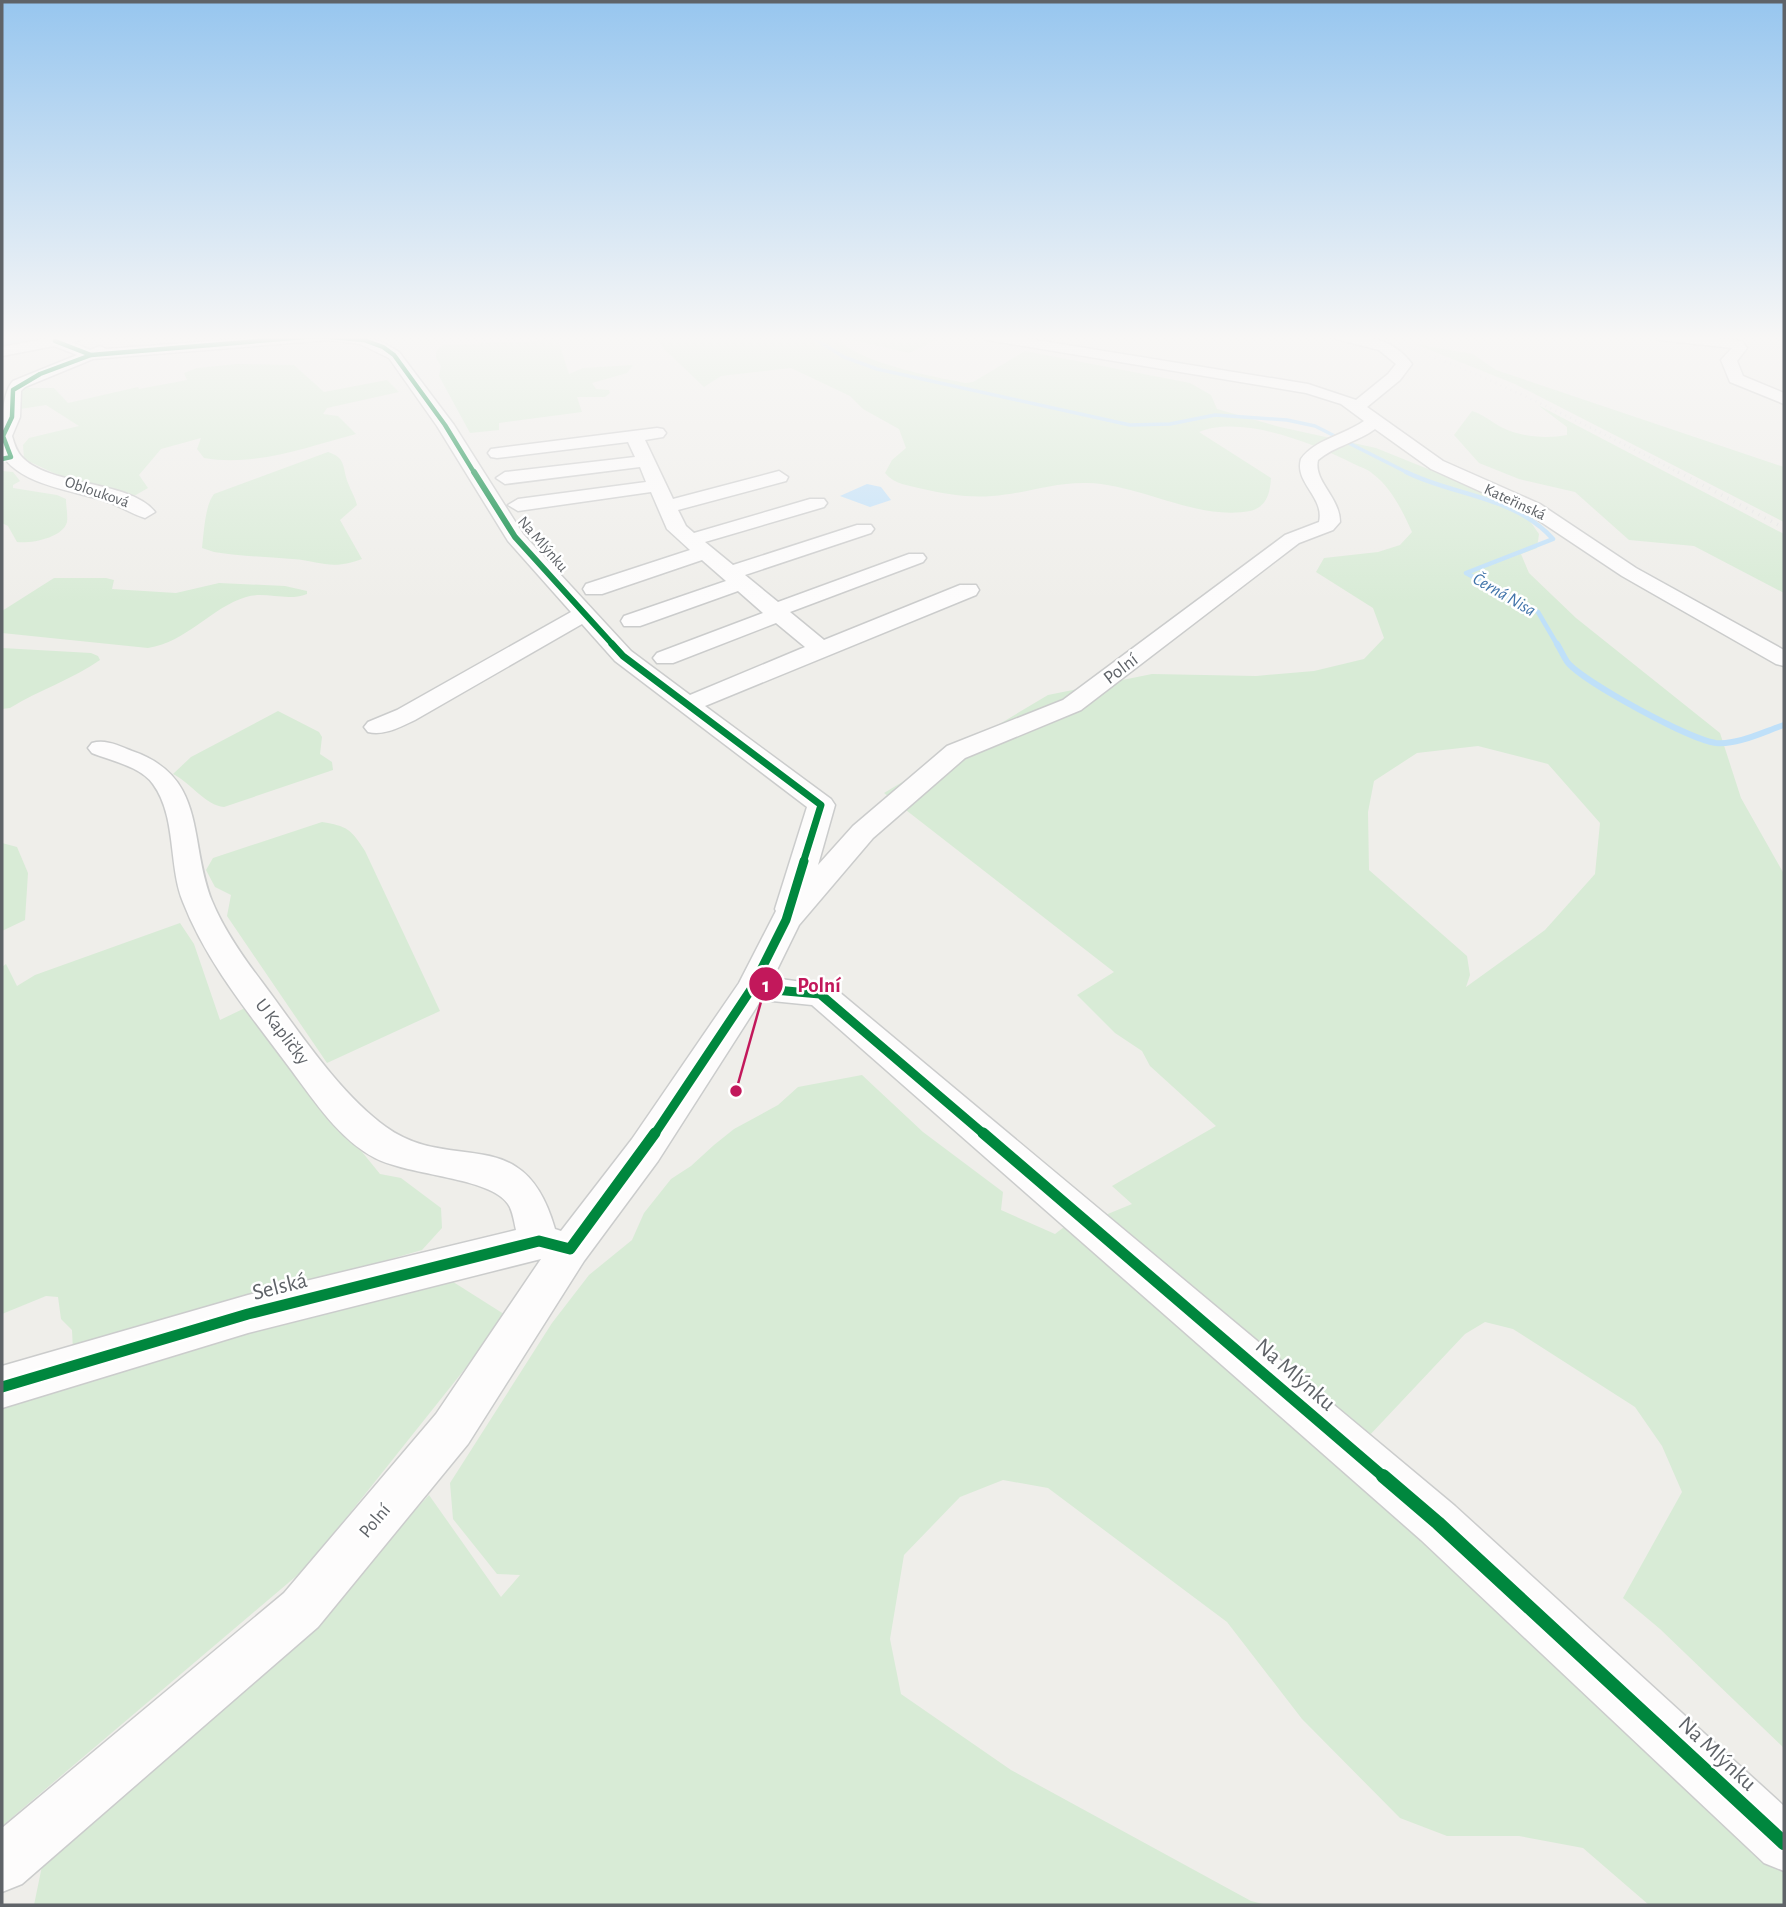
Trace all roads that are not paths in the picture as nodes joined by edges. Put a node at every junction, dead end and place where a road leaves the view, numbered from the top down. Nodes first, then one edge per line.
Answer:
1 (8, 425) edge
2 (445, 425) edge
3 (1370, 425) edge
4 (1378, 425) edge
5 (657, 433) dead end
6 (634, 435) junction
7 (497, 453) dead end
8 (645, 461) junction
9 (779, 477) dead end
10 (505, 478) dead end
11 (656, 486) junction
12 (817, 503) dead end
13 (518, 505) dead end
14 (666, 506) junction
15 (145, 512) dead end
16 (864, 529) dead end
17 (696, 546) junction
18 (916, 558) dead end
19 (736, 578) junction
20 (594, 589) dead end
21 (968, 590) dead end
22 (585, 613) junction
23 (775, 613) junction
24 (632, 621) dead end
25 (821, 649) junction
26 (665, 658) dead end
27 (1784, 659) edge
28 (687, 705) junction
29 (377, 727) dead end
30 (101, 748) dead end
31 (786, 920) junction
32 (752, 988) junction
33 (554, 1245) junction
34 (2, 1387) edge
35 (1784, 1843) edge
36 (2, 1864) edge

1 - 15 street, Oblouková
2 - 22 street, Na Mlýnku
3 - 31 street, Polní
4 - 27 street, Kateřinská
5 - 6 street
6 - 7 street
6 - 8 street
8 - 10 street
8 - 11 street
9 - 14 street
11 - 13 street, Na Mlýnku
11 - 14 street
12 - 17 street
14 - 17 street
16 - 19 street
17 - 19 street
17 - 20 street
18 - 23 street
19 - 23 street
19 - 24 street
21 - 25 street
22 - 28 street, Na Mlýnku
22 - 29 street
23 - 25 street
23 - 26 street
25 - 28 street
28 - 31 street, Na Mlýnku
30 - 33 street, U Kapličky
31 - 32 street, Polní
32 - 33 street, Polní
32 - 35 street, Na Mlýnku
33 - 34 street, Selská
33 - 36 street, Polní

